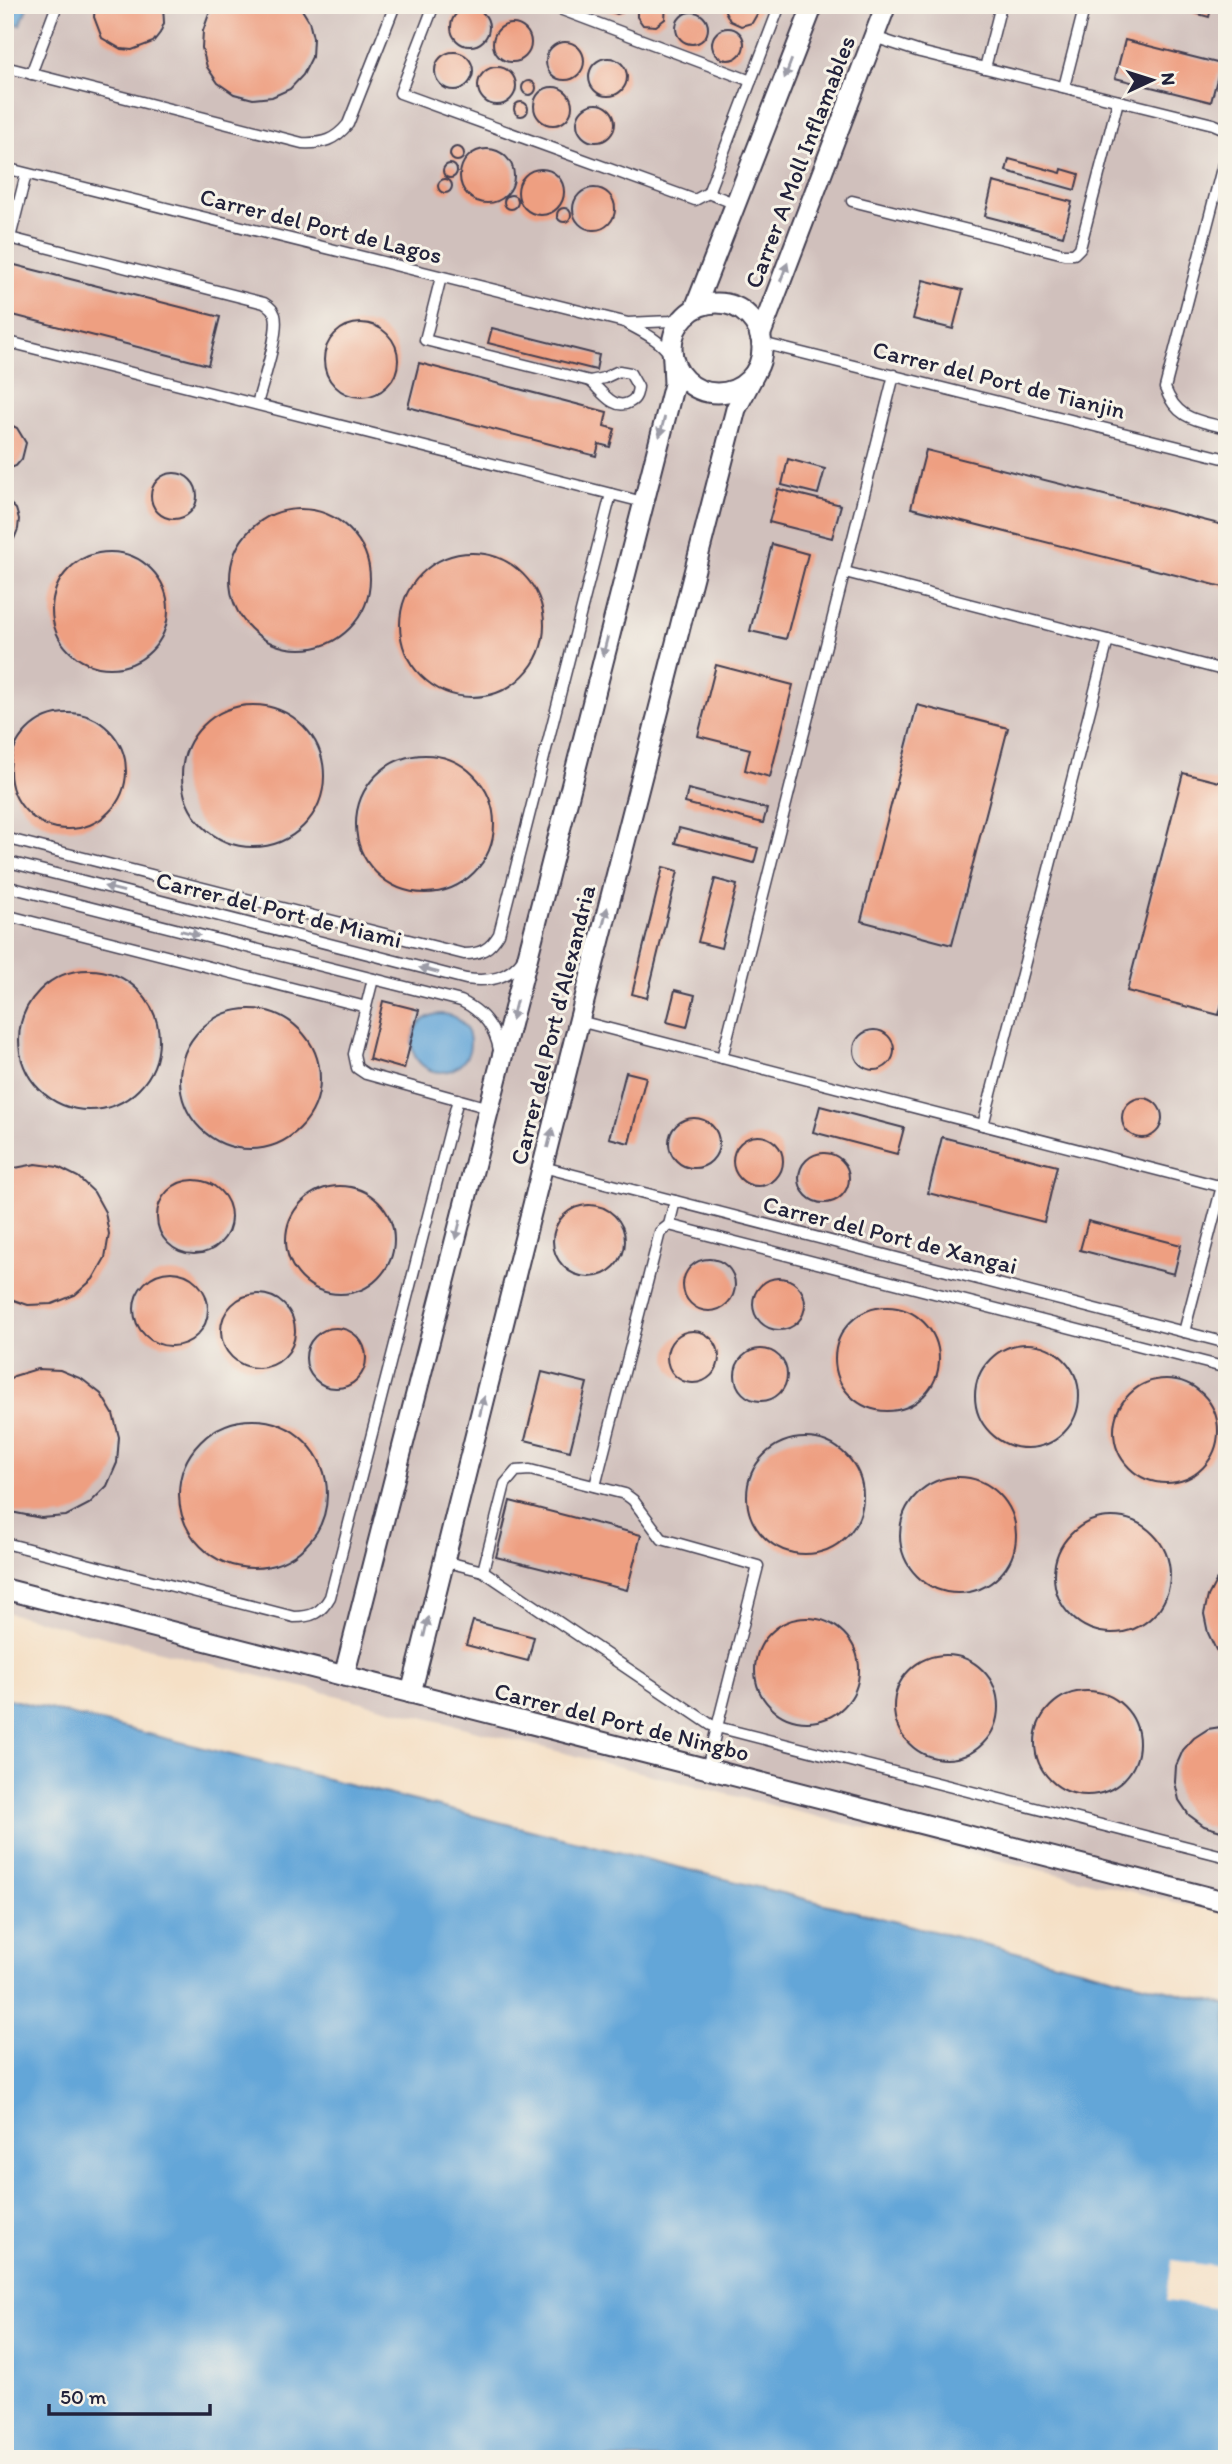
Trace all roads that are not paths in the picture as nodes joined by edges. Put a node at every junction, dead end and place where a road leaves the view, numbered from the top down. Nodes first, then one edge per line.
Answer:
1 (57, 5) edge
2 (395, 5) edge
3 (434, 5) edge
4 (549, 5) edge
5 (780, 5) edge
6 (813, 5) edge
7 (886, 5) edge
8 (1001, 5) edge
9 (1085, 5) edge
10 (874, 37) junction
11 (5, 67) edge
12 (985, 68) junction
13 (32, 74) junction
14 (751, 81) junction
15 (1063, 87) junction
16 (1118, 100) junction
17 (1227, 130) edge
18 (1227, 149) edge
19 (5, 168) edge
20 (26, 174) junction
21 (708, 193) junction
22 (852, 201) dead end
23 (736, 204) junction
24 (10, 215) edge
25 (8, 239) edge
26 (441, 277) junction
27 (692, 310) junction
28 (628, 323) junction
29 (761, 339) junction
30 (5, 341) edge
31 (673, 360) junction
32 (755, 373) junction
33 (894, 376) junction
34 (590, 381) junction
35 (257, 404) junction
36 (1227, 428) edge
37 (1227, 459) edge
38 (611, 494) junction
39 (643, 502) junction
40 (845, 572) junction
41 (1108, 640) junction
42 (1227, 671) edge
43 (5, 838) edge
44 (5, 861) edge
45 (5, 886) edge
46 (5, 915) edge
47 (530, 946) junction
48 (373, 979) junction
49 (366, 1007) junction
50 (579, 1021) junction
51 (722, 1058) junction
52 (500, 1064) junction
53 (458, 1100) junction
54 (489, 1108) junction
55 (983, 1125) junction
56 (543, 1167) junction
57 (1227, 1167) edge
58 (1224, 1188) edge
59 (675, 1201) junction
60 (669, 1225) junction
61 (1184, 1332) junction
62 (1227, 1343) edge
63 (1227, 1368) edge
64 (595, 1486) junction
65 (5, 1543) edge
66 (442, 1561) junction
67 (484, 1572) junction
68 (5, 1589) edge
69 (344, 1676) junction
70 (411, 1693) junction
71 (717, 1727) junction
72 (707, 1769) junction
73 (1227, 1857) edge
74 (1227, 1902) edge

1 - 13 lane
2 - 13 lane
3 - 21 lane
4 - 14 lane
5 - 14 lane
6 -> 23 street, Carrer A Moll Inflamables
7 - 10 street, Carrer A Moll Inflamables
8 - 12 lane
9 - 15 lane
10 - 12 lane
29 -> 10 street, Carrer A Moll Inflamables
11 - 13 lane
12 - 15 lane
14 - 21 lane
15 - 16 lane
16 - 17 lane
16 - 22 lane
18 - 36 lane
19 - 20 lane, Carrer del Port de Lagos
20 - 24 lane
20 - 26 lane, Carrer del Port de Lagos
21 - 23 lane
23 - 27 street, Carrer A Moll Inflamables
24 - 25 lane
25 - 35 lane
26 - 28 lane, Carrer del Port de Lagos
26 - 34 lane
27 - 28 lane
27 - 29 street
27 - 31 street
28 - 31 lane
29 - 32 street
29 - 33 lane, Carrer del Port de Tianjin
30 - 35 lane
31 - 32 street
31 -> 39 street, Carrer del Port d'Alexandria
50 -> 32 street, Carrer del Port d'Alexandria
33 - 37 lane, Carrer del Port de Tianjin
33 - 40 lane
34 - 34 lane
35 - 38 lane
38 - 39 lane
38 - 43 lane
39 -> 47 street, Carrer del Port d'Alexandria
40 - 41 lane
40 - 51 lane
41 - 42 lane
41 - 55 lane
47 -> 44 lane, Carrer del Port de Miami
45 -> 48 lane, Carrer del Port de Miami
46 - 49 lane
47 -> 52 street, Carrer del Port d'Alexandria
48 - 49 lane
48 - 52 lane, Carrer del Port de Miami
49 - 53 lane
50 - 51 lane
56 -> 50 street, Carrer del Port d'Alexandria
51 - 55 lane
52 - 54 street, Carrer del Port d'Alexandria
53 - 54 lane
53 - 65 lane
54 -> 69 street, Carrer del Port d'Alexandria
55 - 58 lane
56 - 59 lane, Carrer del Port de Xangai
66 -> 56 street, Carrer del Port d'Alexandria
57 - 58 lane
58 - 61 lane
59 - 60 lane
59 - 61 lane, Carrer del Port de Xangai
60 - 63 lane
60 - 64 lane
61 - 62 lane, Carrer del Port de Xangai
64 - 67 lane
64 - 71 lane
66 - 67 lane
70 -> 66 street, Carrer del Port d'Alexandria
67 - 71 lane
68 - 69 street, Carrer del Port de Ningbo
69 - 70 street, Carrer del Port de Ningbo
70 - 72 street, Carrer del Port de Ningbo
71 - 72 lane
71 - 73 lane
72 - 74 street, Carrer del Port de Ningbo

